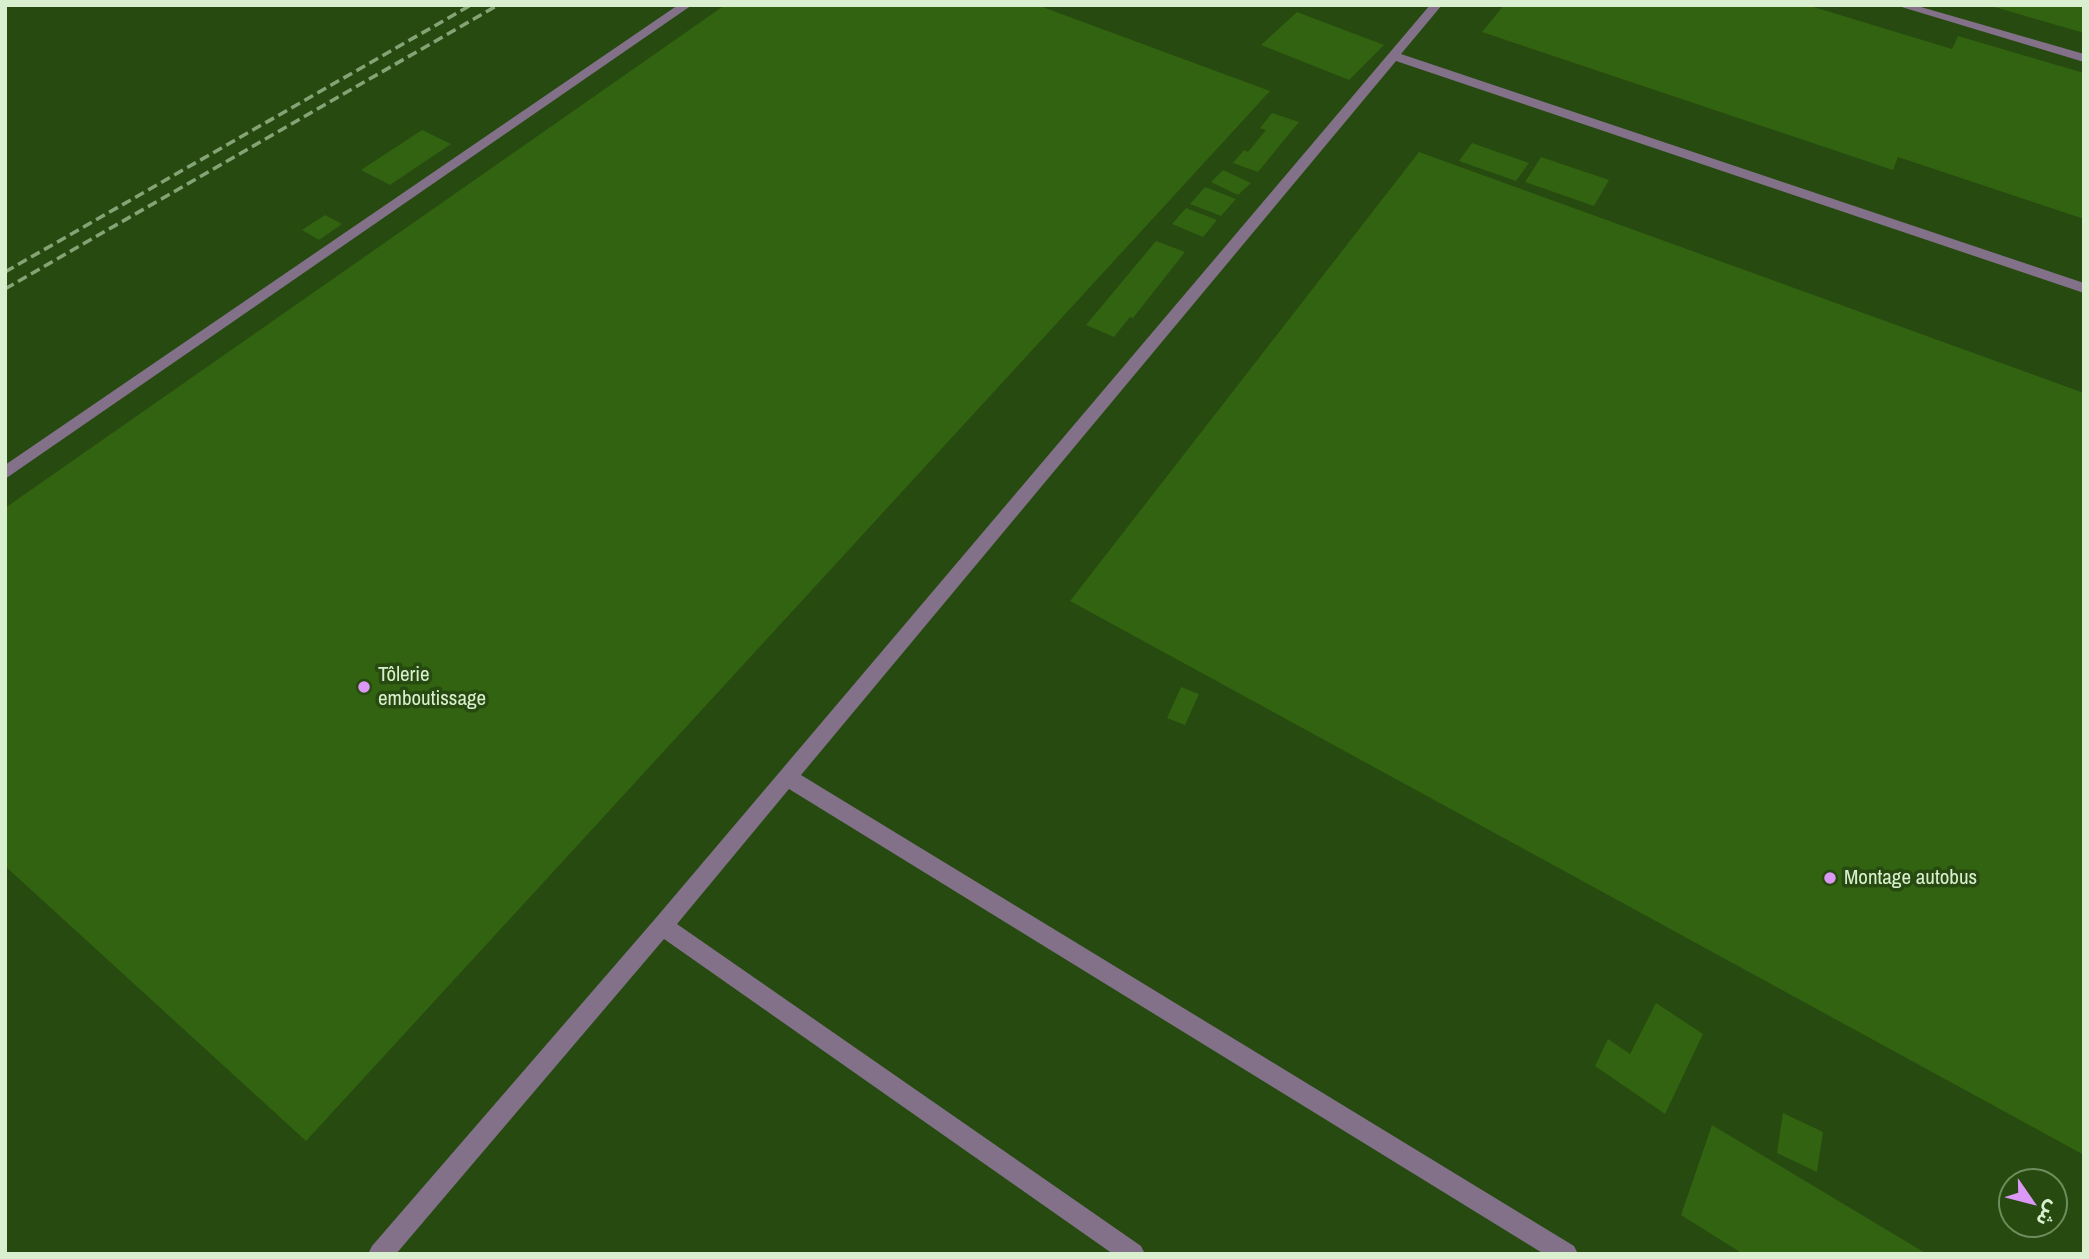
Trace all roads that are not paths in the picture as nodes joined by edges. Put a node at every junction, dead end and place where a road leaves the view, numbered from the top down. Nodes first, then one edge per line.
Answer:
1 (686, 5) edge
2 (1436, 5) edge
3 (1901, 5) edge
4 (1394, 56) junction
5 (2084, 58) edge
6 (2084, 288) edge
7 (5, 472) edge
8 (787, 776) junction
9 (662, 926) junction
10 (380, 1254) edge
11 (1133, 1254) edge
12 (1566, 1254) edge

1 - 7 lane
2 - 4 lane
3 - 5 lane
4 - 6 lane
4 - 8 lane
8 - 9 lane
8 - 12 lane
9 - 10 lane
9 - 11 lane

